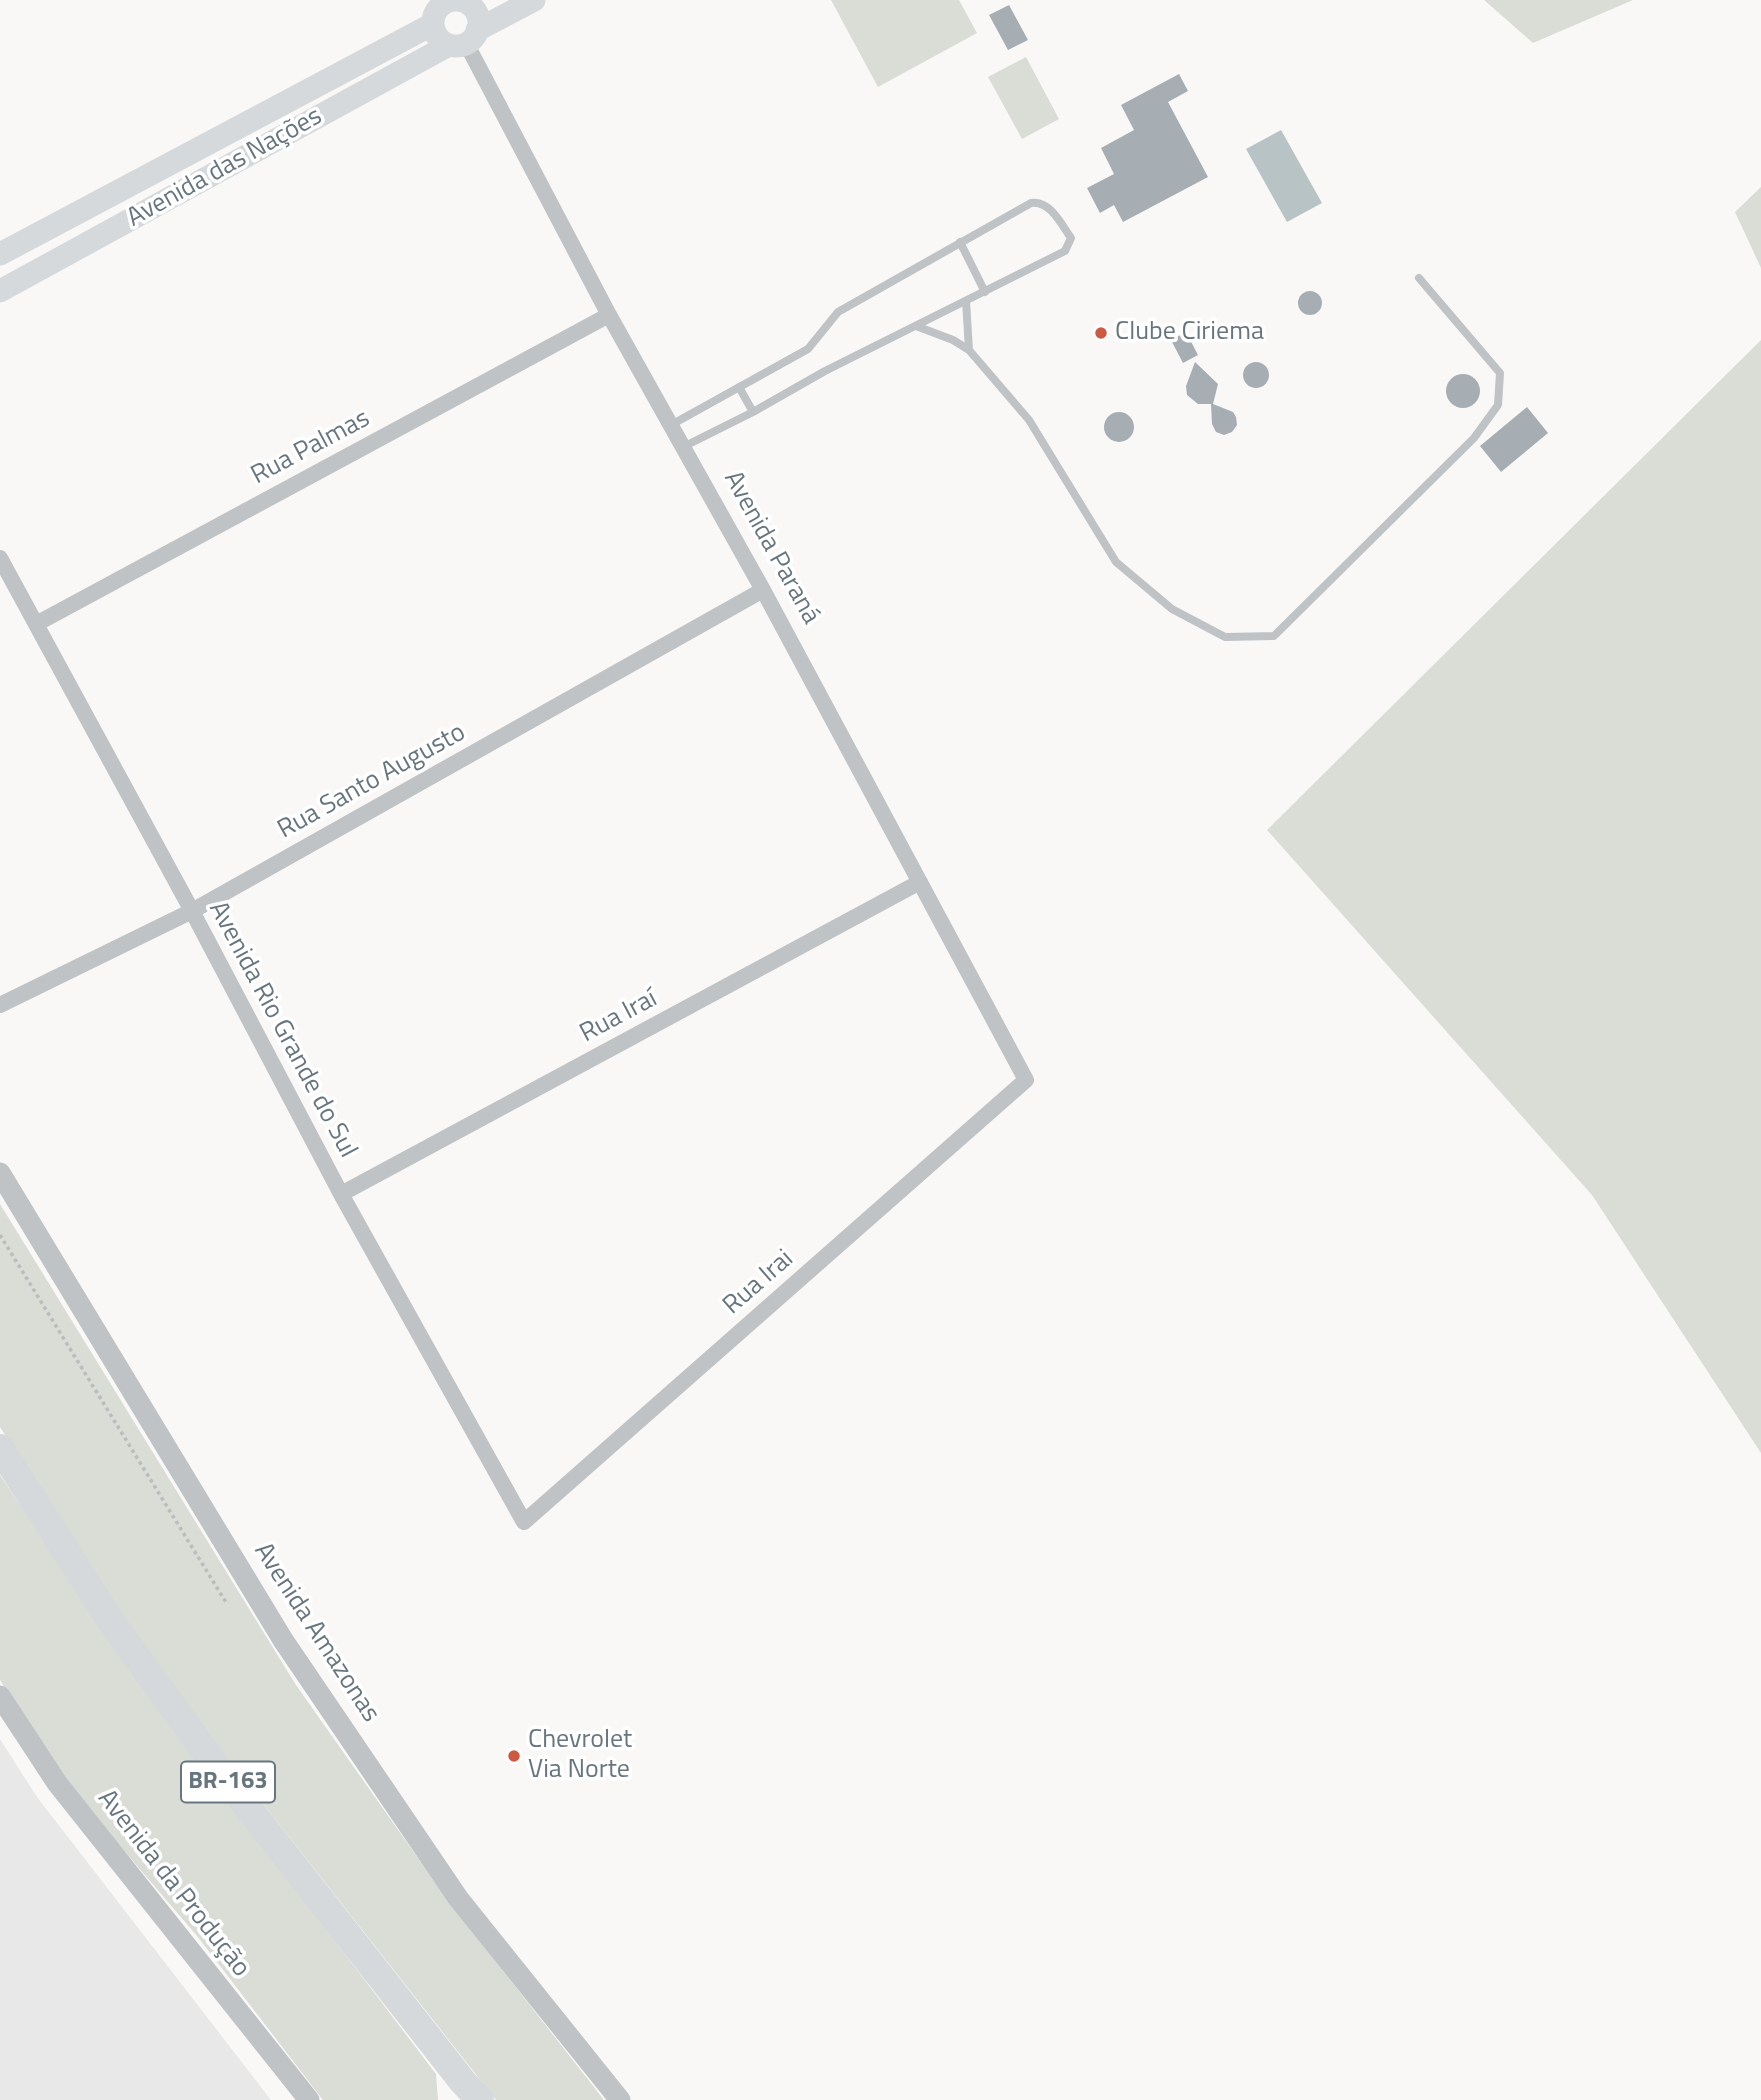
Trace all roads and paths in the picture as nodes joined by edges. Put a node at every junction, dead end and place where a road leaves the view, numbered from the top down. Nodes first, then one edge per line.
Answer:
1 (534, 0) edge
2 (444, 2) edge
3 (472, 2) edge
4 (433, 24) junction
5 (464, 39) junction
6 (960, 242) junction
7 (0, 254) edge
8 (1419, 278) dead end
9 (0, 291) edge
10 (985, 292) junction
11 (966, 301) junction
12 (609, 315) junction
13 (916, 326) junction
14 (969, 350) junction
15 (739, 387) junction
16 (753, 412) junction
17 (671, 425) junction
18 (683, 447) junction
19 (0, 558) edge
20 (763, 590) junction
21 (36, 624) junction
22 (920, 882) junction
23 (192, 911) junction
24 (0, 1005) edge
25 (1026, 1080) joint
26 (0, 1173) edge
27 (341, 1194) junction
28 (0, 1235) edge
29 (0, 1448) edge
30 (524, 1522) joint
31 (227, 1604) dead end
32 (0, 1696) edge
33 (309, 2100) edge
34 (480, 2100) edge
35 (620, 2100) edge

1 - 5 main road, Avenida das Nações
2 - 3 main road
2 - 4 main road
3 - 5 main road
4 - 5 main road
4 - 7 main road, Avenida das Nações
5 - 9 main road, Avenida das Nações
5 - 12 street, Avenida Paraná
6 - 10 lane
6 - 10 lane
6 - 15 lane
8 - 14 lane
10 - 11 lane
11 - 13 lane
11 - 14 lane
12 - 17 street, Avenida Paraná
12 - 21 street, Rua Palmas
13 - 14 lane
13 - 16 lane
15 - 16 lane
15 - 17 lane
16 - 18 lane
17 - 18 street, Avenida Paraná
18 - 20 street, Avenida Paraná
19 - 21 street, Avenida Rio Grande do Sul
20 - 22 street, Avenida Paraná
20 - 23 street, Rua Santo Augusto
21 - 23 street, Avenida Rio Grande do Sul
22 - 25 street, Avenida Paraná
22 - 27 street, Rua Iraí
23 - 24 street, Rua Santo Augusto
23 - 27 street, Avenida Rio Grande do Sul
25 - 30 street, Rua Irai
26 - 35 street, Avenida Amazonas
27 - 30 street, Avenida Rio Grande do Sul
28 - 31 path
29 - 34 highway, BR-163
32 - 33 street, Avenida da Produção

